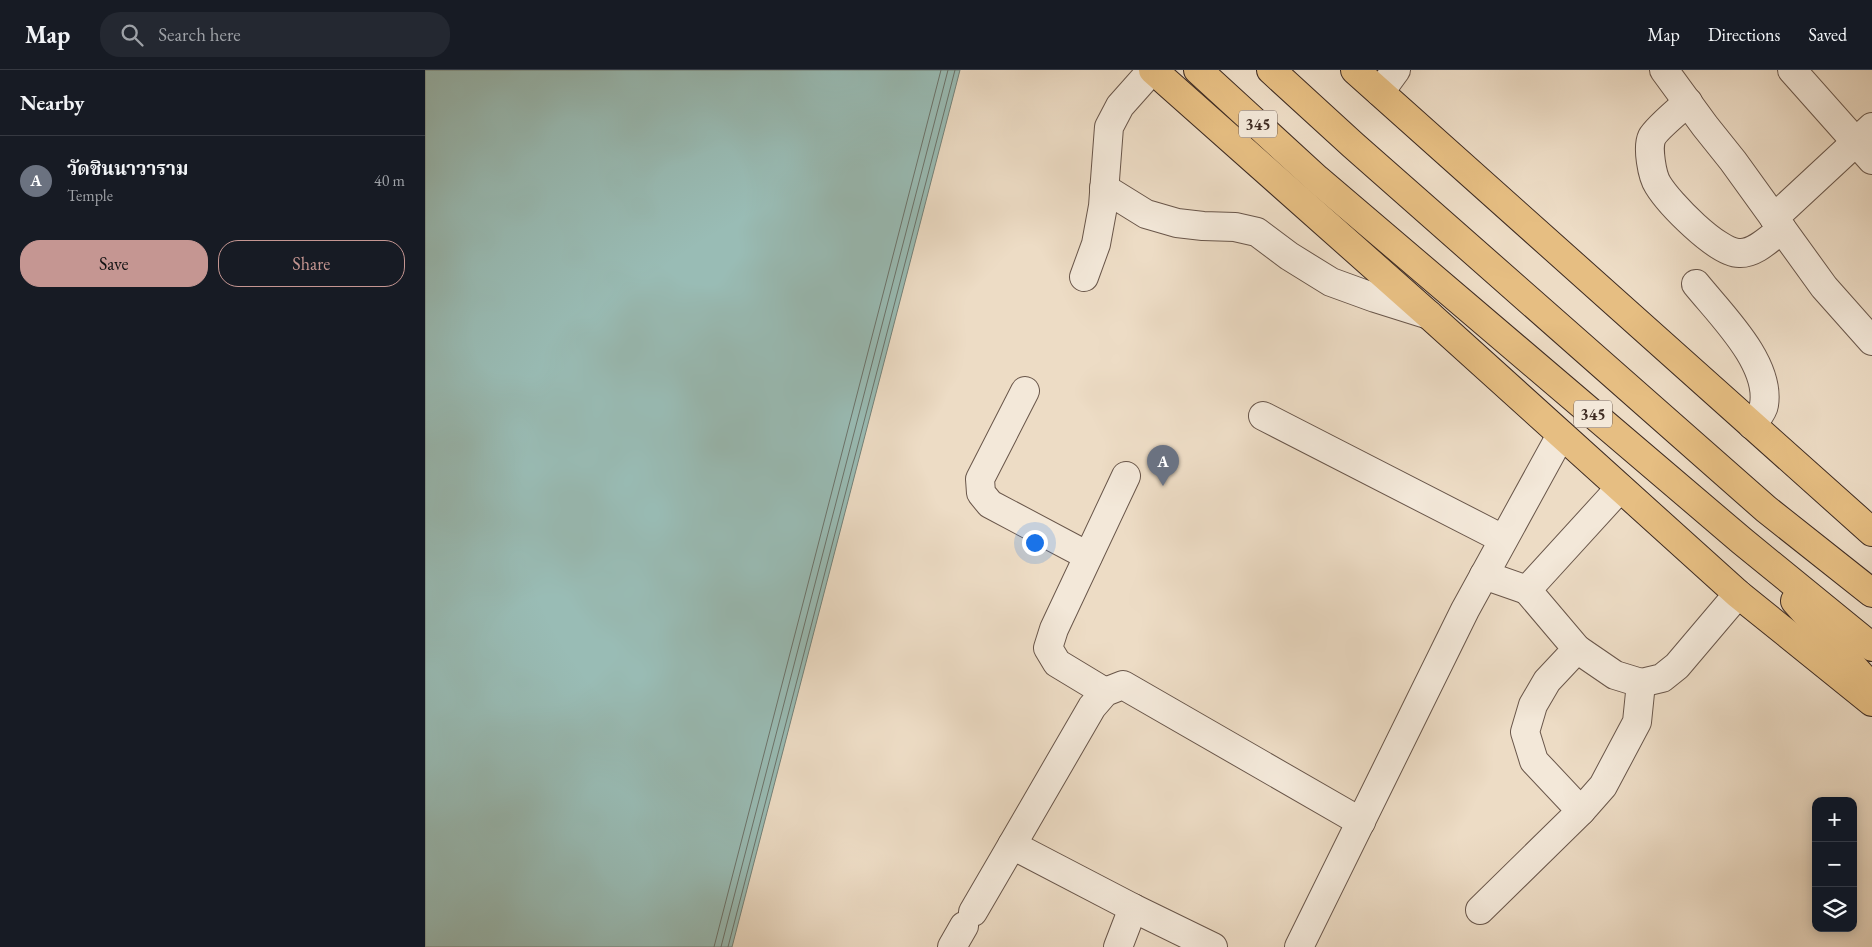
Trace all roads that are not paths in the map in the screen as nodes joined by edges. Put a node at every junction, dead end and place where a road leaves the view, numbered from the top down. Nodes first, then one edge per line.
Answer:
1 (1153, 70) edge
2 (1198, 70) edge
3 (1271, 70) edge
4 (1396, 70) edge
5 (1664, 70) edge
6 (1792, 70) edge
7 (1374, 80) edge
8 (1688, 102) junction
9 (1867, 143) edge
10 (1104, 188) junction
11 (1778, 224) junction
12 (1084, 277) dead end
13 (1695, 284) dead end
14 (1429, 315) junction
15 (1872, 341) edge
16 (1025, 391) dead end
17 (1263, 416) dead end
18 (1752, 425) junction
19 (1561, 435) junction
20 (1126, 476) dead end
21 (1620, 488) junction
22 (1766, 509) junction
23 (1872, 532) edge
24 (1503, 539) junction
25 (1741, 541) junction
26 (1088, 556) junction
27 (1872, 570) edge
28 (1484, 575) junction
29 (1527, 590) junction
30 (1738, 594) junction
31 (1872, 594) edge
32 (1872, 647) edge
33 (1577, 649) junction
34 (1641, 683) junction
35 (1872, 688) edge
36 (1105, 692) junction
37 (1872, 702) edge
38 (1581, 812) junction
39 (1361, 822) junction
40 (1012, 845) junction
41 (1133, 908) junction
42 (1480, 910) dead end
43 (963, 928) edge
44 (1118, 947) edge
45 (1213, 947) edge
46 (1299, 947) edge

1 - 10 street
1 - 14 main road
2 - 25 main road, 345
3 - 22 main road, 345
4 - 7 street
5 - 8 street
6 - 9 street
7 - 18 main road
8 - 11 street
8 - 11 street
9 - 11 street
10 - 12 street
10 - 14 street
11 - 15 street
13 - 18 street
14 - 19 main road
16 - 26 street
17 - 24 street
18 - 23 main road
19 - 21 main road
19 - 24 street
20 - 26 street
21 - 29 street
21 - 30 main road
22 - 27 main road
22 - 31 main road, 345
24 - 28 street
25 - 32 main road, 345
25 - 35 main road
26 - 36 street
28 - 29 street
28 - 39 street
29 - 33 street
30 - 34 street
30 - 37 main road
33 - 34 street
33 - 38 street
34 - 38 street
36 - 39 street
36 - 40 street
38 - 42 street
39 - 46 street
40 - 41 street
40 - 43 street
41 - 44 street
41 - 45 street

